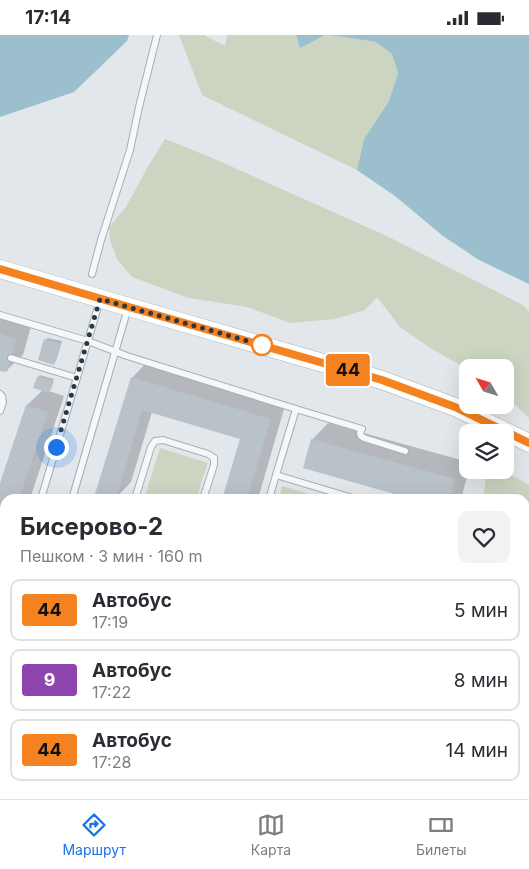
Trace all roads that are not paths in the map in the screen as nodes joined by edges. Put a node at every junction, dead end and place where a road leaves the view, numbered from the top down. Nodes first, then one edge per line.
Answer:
1 (157, 35) edge
2 (0, 269) edge
3 (92, 274) dead end
4 (100, 299) junction
5 (129, 307) junction
6 (0, 315) edge
7 (88, 341) junction
8 (115, 352) junction
9 (11, 358) dead end
10 (77, 378) junction
11 (0, 394) edge
12 (296, 409) junction
13 (0, 411) edge
14 (529, 443) edge
15 (406, 451) dead end
16 (276, 475) junction
17 (42, 494) edge
18 (73, 494) edge
19 (136, 494) edge
20 (205, 494) edge
21 (270, 494) edge
22 (339, 494) edge

1 - 3 lane
2 - 4 main road
4 - 5 main road
4 - 7 lane
5 - 8 lane
5 - 14 main road
6 - 7 lane
7 - 8 lane
7 - 10 lane
8 - 12 lane
8 - 18 lane
9 - 10 lane
10 - 17 lane
11 - 13 lane
12 - 15 lane
12 - 16 lane
16 - 21 lane
16 - 22 lane
19 - 20 lane

